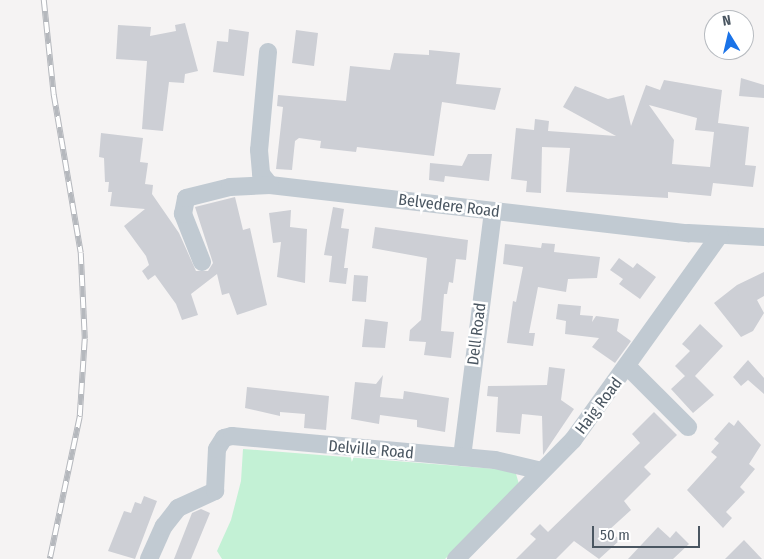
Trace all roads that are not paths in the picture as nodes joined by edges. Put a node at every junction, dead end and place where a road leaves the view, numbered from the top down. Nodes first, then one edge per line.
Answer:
1 (268, 52) dead end
2 (270, 185) junction
3 (492, 211) junction
4 (720, 235) junction
5 (764, 237) edge
6 (202, 262) dead end
7 (628, 368) junction
8 (688, 427) dead end
9 (462, 457) junction
10 (542, 471) junction
11 (149, 559) edge
12 (456, 559) edge

1 - 2 street
2 - 3 street, Belvedere Road
2 - 6 street, Belvedere Road
3 - 4 street, Belvedere Road
3 - 9 street, Dell Road
4 - 5 street, Belvedere Road
4 - 7 street, Haig Road
7 - 8 street
7 - 10 street, Haig Road
9 - 10 street, Delville Road
9 - 11 street, Delville Road
10 - 12 street, Haig Road

